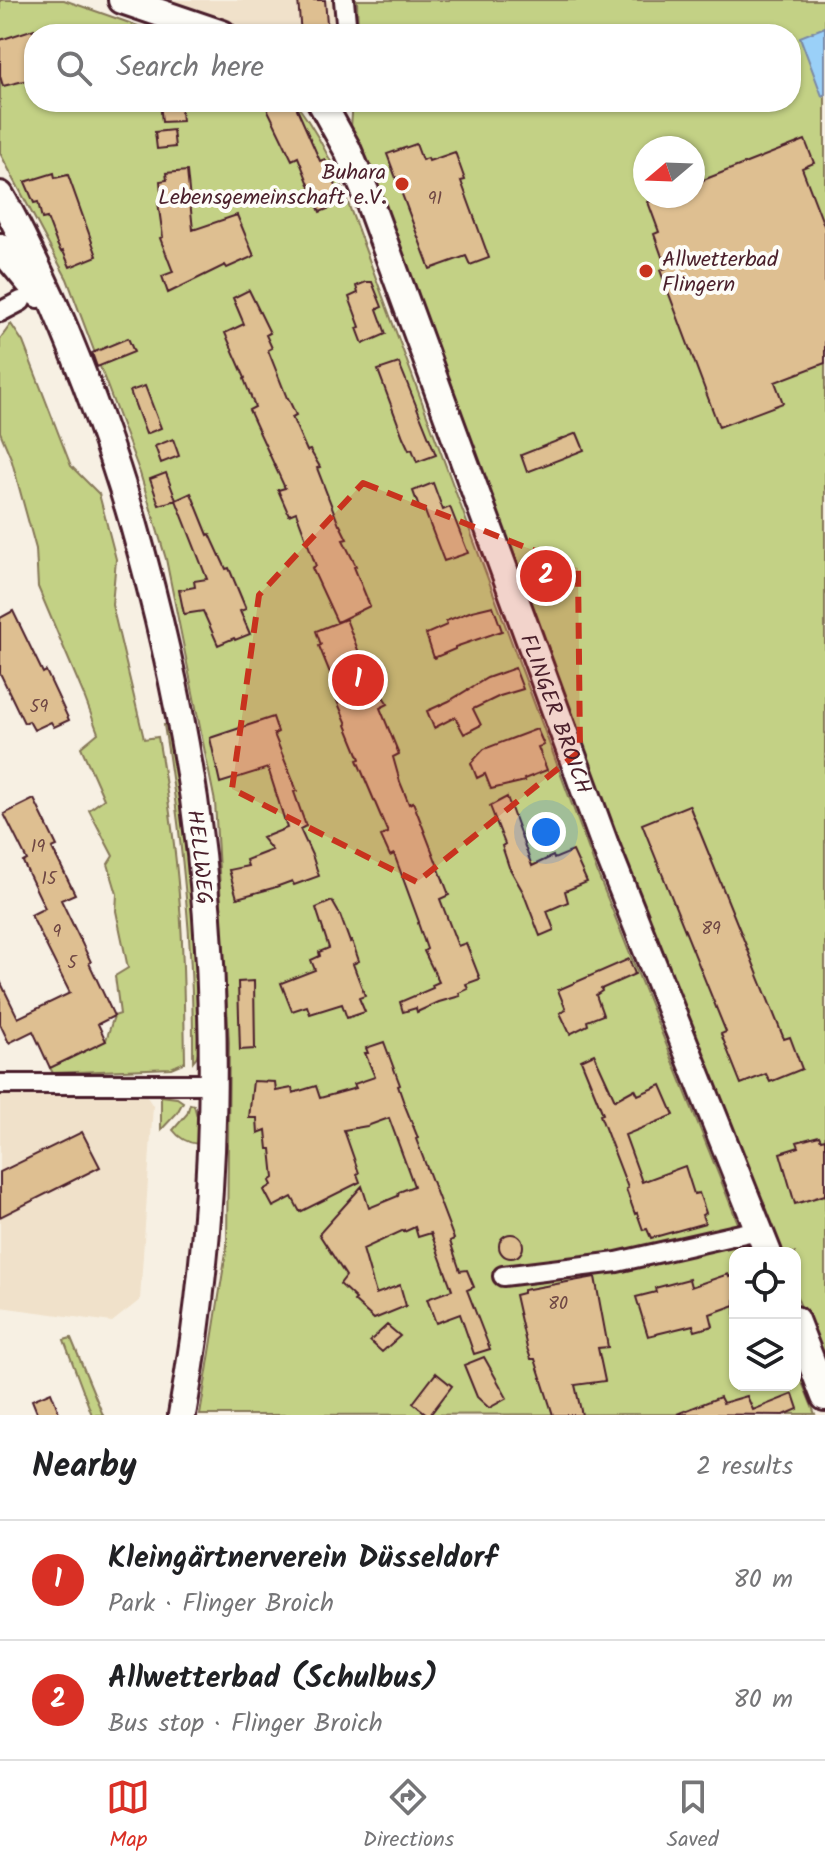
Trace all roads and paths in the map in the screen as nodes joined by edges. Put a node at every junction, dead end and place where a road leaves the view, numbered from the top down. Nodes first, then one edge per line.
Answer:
1 (122, 0) edge
2 (344, 0) edge
3 (193, 24) edge
4 (346, 24) edge
5 (328, 112) edge
6 (0, 195) edge
7 (0, 247) edge
8 (21, 301) dead end
9 (0, 312) edge
10 (60, 318) junction
11 (0, 1084) edge
12 (212, 1084) junction
13 (763, 1242) edge
14 (503, 1276) dead end
15 (801, 1335) edge
16 (825, 1397) edge
17 (182, 1415) edge

1 - 3 street
2 - 4 street
5 - 13 street, FLINGER BROICH
6 - 10 street, HELLWEG
7 - 10 street, HELLWEG
8 - 9 street
10 - 12 street, HELLWEG
11 - 12 street
12 - 17 street, HELLWEG
13 - 14 street, FLINGER BROICH
15 - 16 street

